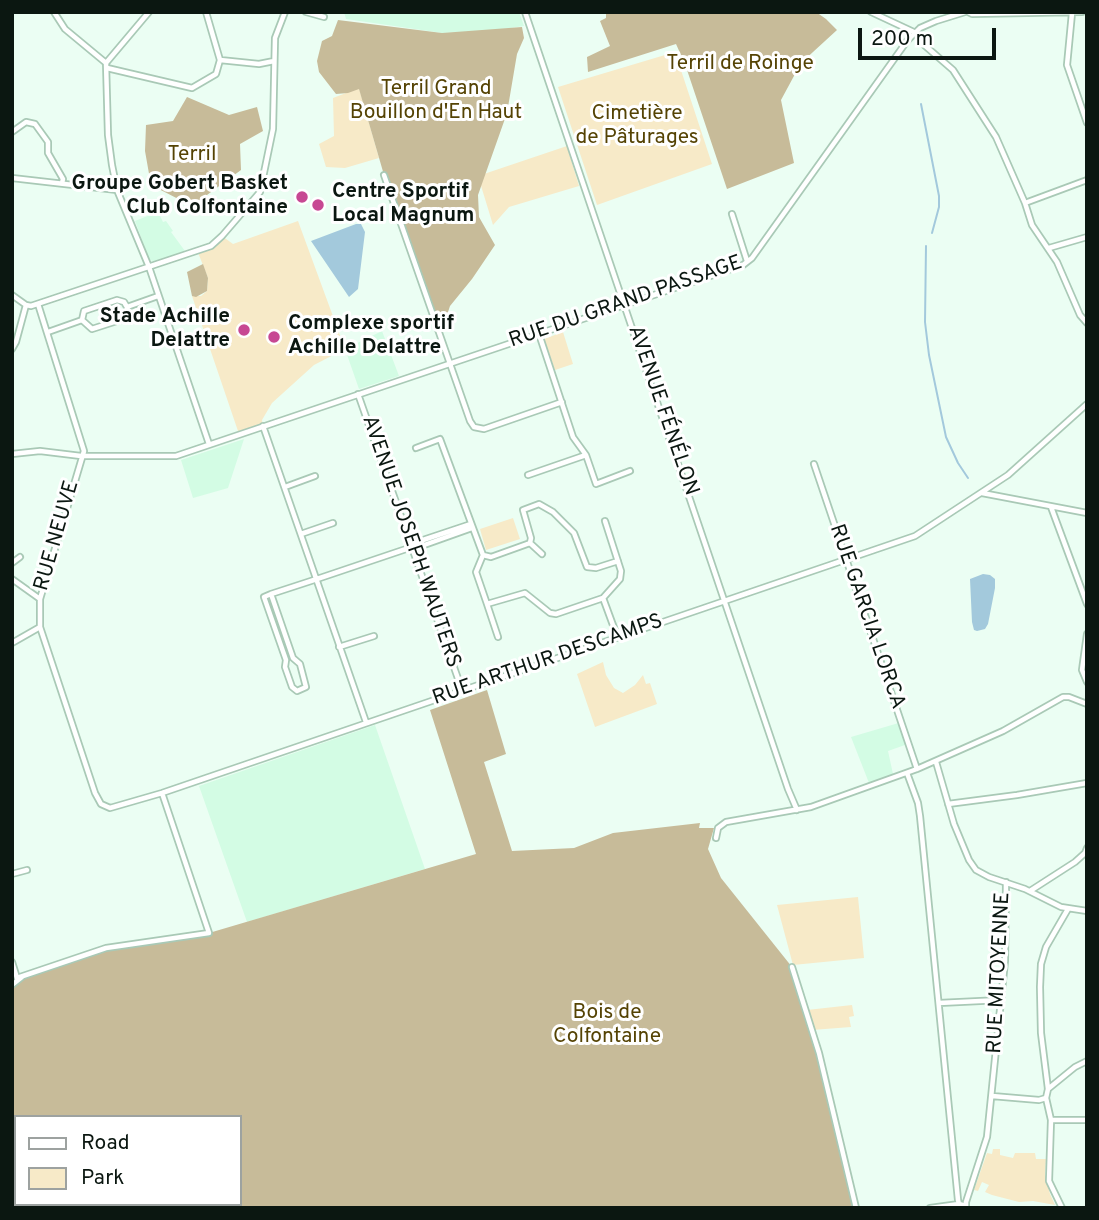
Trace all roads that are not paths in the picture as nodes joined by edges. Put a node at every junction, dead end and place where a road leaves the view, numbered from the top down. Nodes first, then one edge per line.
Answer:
1 (54, 12) edge
2 (149, 12) edge
3 (206, 12) edge
4 (285, 12) edge
5 (306, 12) edge
6 (525, 12) edge
7 (871, 12) edge
8 (967, 12) edge
9 (1082, 12) edge
10 (1072, 13) edge
11 (324, 17) dead end
12 (916, 33) junction
13 (220, 60) junction
14 (274, 61) junction
15 (106, 65) junction
16 (1087, 122) edge
17 (12, 132) edge
18 (384, 175) dead end
19 (12, 178) edge
20 (1087, 180) edge
21 (62, 183) junction
22 (117, 190) junction
23 (1025, 204) junction
24 (732, 214) dead end
25 (1087, 237) edge
26 (1049, 248) junction
27 (747, 261) junction
28 (149, 267) junction
29 (12, 295) edge
30 (158, 296) junction
31 (38, 304) junction
32 (26, 305) junction
33 (625, 306) junction
34 (127, 307) junction
35 (82, 320) junction
36 (1087, 323) edge
37 (48, 332) junction
38 (539, 334) junction
39 (12, 349) edge
40 (450, 363) junction
41 (358, 394) junction
42 (562, 401) junction
43 (1087, 404) edge
44 (263, 426) junction
45 (209, 444) junction
46 (415, 447) dead end
47 (12, 454) edge
48 (586, 455) junction
49 (81, 456) junction
50 (814, 464) dead end
51 (630, 471) dead end
52 (528, 475) dead end
53 (315, 477) dead end
54 (285, 487) junction
55 (981, 493) junction
56 (1051, 507) junction
57 (1087, 513) edge
58 (605, 521) dead end
59 (333, 523) dead end
60 (471, 526) junction
61 (301, 534) junction
62 (530, 543) junction
63 (412, 547) junction
64 (542, 554) dead end
65 (483, 555) junction
66 (20, 558) dead end
67 (847, 559) junction
68 (618, 561) junction
69 (12, 563) edge
70 (12, 579) edge
71 (317, 579) junction
72 (271, 594) junction
73 (603, 598) junction
74 (40, 599) junction
75 (725, 602) junction
76 (487, 604) junction
77 (1087, 604) edge
78 (40, 627) junction
79 (1087, 634) edge
80 (374, 636) dead end
81 (617, 636) junction
82 (498, 637) dead end
83 (12, 643) edge
84 (339, 648) junction
85 (1087, 682) edge
86 (462, 690) junction
87 (1087, 704) edge
88 (366, 722) junction
89 (936, 762) junction
90 (917, 769) junction
91 (907, 774) junction
92 (1087, 783) edge
93 (162, 793) junction
94 (948, 804) junction
95 (105, 806) joint
96 (797, 810) junction
97 (716, 838) dead end
98 (1087, 848) edge
99 (27, 870) dead end
100 (12, 874) edge
101 (1006, 882) junction
102 (1030, 891) junction
103 (1068, 909) junction
104 (1087, 911) edge
105 (12, 962) edge
106 (792, 967) dead end
107 (24, 975) junction
108 (12, 985) edge
109 (1001, 1000) junction
110 (939, 1003) junction
111 (1087, 1061) edge
112 (1048, 1089) junction
113 (992, 1096) junction
114 (1046, 1098) junction
115 (1051, 1120) junction
116 (1087, 1120) edge
117 (960, 1204) junction
118 (966, 1207) edge
119 (856, 1208) edge
120 (930, 1208) edge
121 (1062, 1208) edge

1 - 15 street
2 - 15 street
3 - 13 street
4 - 14 street
5 - 11 street
6 - 33 street, AVENUE FÉNÉLON
7 - 12 street
8 - 10 street
8 - 12 street
9 - 10 street
10 - 16 street
12 - 23 street
12 - 27 street, RUE DU GRAND PASSAGE
13 - 14 street
13 - 15 street
14 - 28 street
15 - 22 street
17 - 21 street
18 - 40 street
19 - 21 street
20 - 23 street
21 - 22 street
22 - 28 street
23 - 26 street
24 - 27 street
25 - 26 street
26 - 36 street
27 - 33 street, RUE DU GRAND PASSAGE
28 - 30 street
28 - 31 street
29 - 32 street
30 - 34 street
30 - 45 street
31 - 32 street
31 - 37 street, RUE NEUVE
32 - 39 street
33 - 38 street, RUE DU GRAND PASSAGE
33 - 75 street, AVENUE FÉNÉLON
34 - 35 street
34 - 35 street
35 - 37 street
37 - 49 street, RUE NEUVE
38 - 40 street, RUE DU GRAND PASSAGE
38 - 42 street
40 - 41 street, RUE DU GRAND PASSAGE
40 - 42 street
41 - 44 street, RUE DU GRAND PASSAGE
41 - 63 street, AVENUE JOSEPH WAUTERS
42 - 48 street
43 - 55 street, RUE ARTHUR DESCAMPS
44 - 45 street, RUE DU GRAND PASSAGE
44 - 54 street
45 - 49 street, RUE DU GRAND PASSAGE
46 - 60 street
47 - 49 street, RUE DU GRAND PASSAGE
48 - 51 street
48 - 52 street
49 - 74 street, RUE NEUVE
50 - 67 street, RUE GARCIA LORCA
53 - 54 street
54 - 61 street
55 - 56 street
55 - 67 street, RUE ARTHUR DESCAMPS
56 - 57 street
56 - 77 street
58 - 68 street
59 - 61 street
60 - 63 street
60 - 65 street
61 - 71 street
62 - 64 street
62 - 65 street
62 - 68 street
63 - 71 street
63 - 86 street, AVENUE JOSEPH WAUTERS
65 - 76 street
66 - 69 street
67 - 75 street, RUE ARTHUR DESCAMPS
67 - 90 street, RUE GARCIA LORCA
68 - 73 street
70 - 74 street
71 - 72 street
71 - 84 street
72 - 72 street
73 - 76 street
73 - 81 street
74 - 78 street, RUE NEUVE
75 - 81 street, RUE ARTHUR DESCAMPS
75 - 96 street, AVENUE FÉNÉLON
76 - 82 street
78 - 83 street
78 - 95 street, RUE NEUVE
79 - 85 street
80 - 84 street
81 - 86 street, RUE ARTHUR DESCAMPS
84 - 88 street
86 - 88 street, RUE ARTHUR DESCAMPS
87 - 89 street
88 - 93 street, RUE ARTHUR DESCAMPS
89 - 90 street
89 - 94 street, RUE MITOYENNE
90 - 91 street
91 - 96 street
91 - 110 street
92 - 94 street
93 - 95 street, RUE ARTHUR DESCAMPS
93 - 107 street
94 - 101 street, RUE MITOYENNE
96 - 97 street
98 - 102 street
99 - 100 street
101 - 102 street
101 - 109 street, RUE MITOYENNE
102 - 103 street
103 - 104 street
103 - 112 street
105 - 107 street
106 - 119 street
107 - 108 street
109 - 110 street
109 - 113 street, RUE MITOYENNE
110 - 117 street
111 - 112 street
112 - 114 street
113 - 114 street
113 - 118 street, RUE MITOYENNE
114 - 115 street
115 - 116 street
115 - 121 street
117 - 118 street
117 - 120 street

